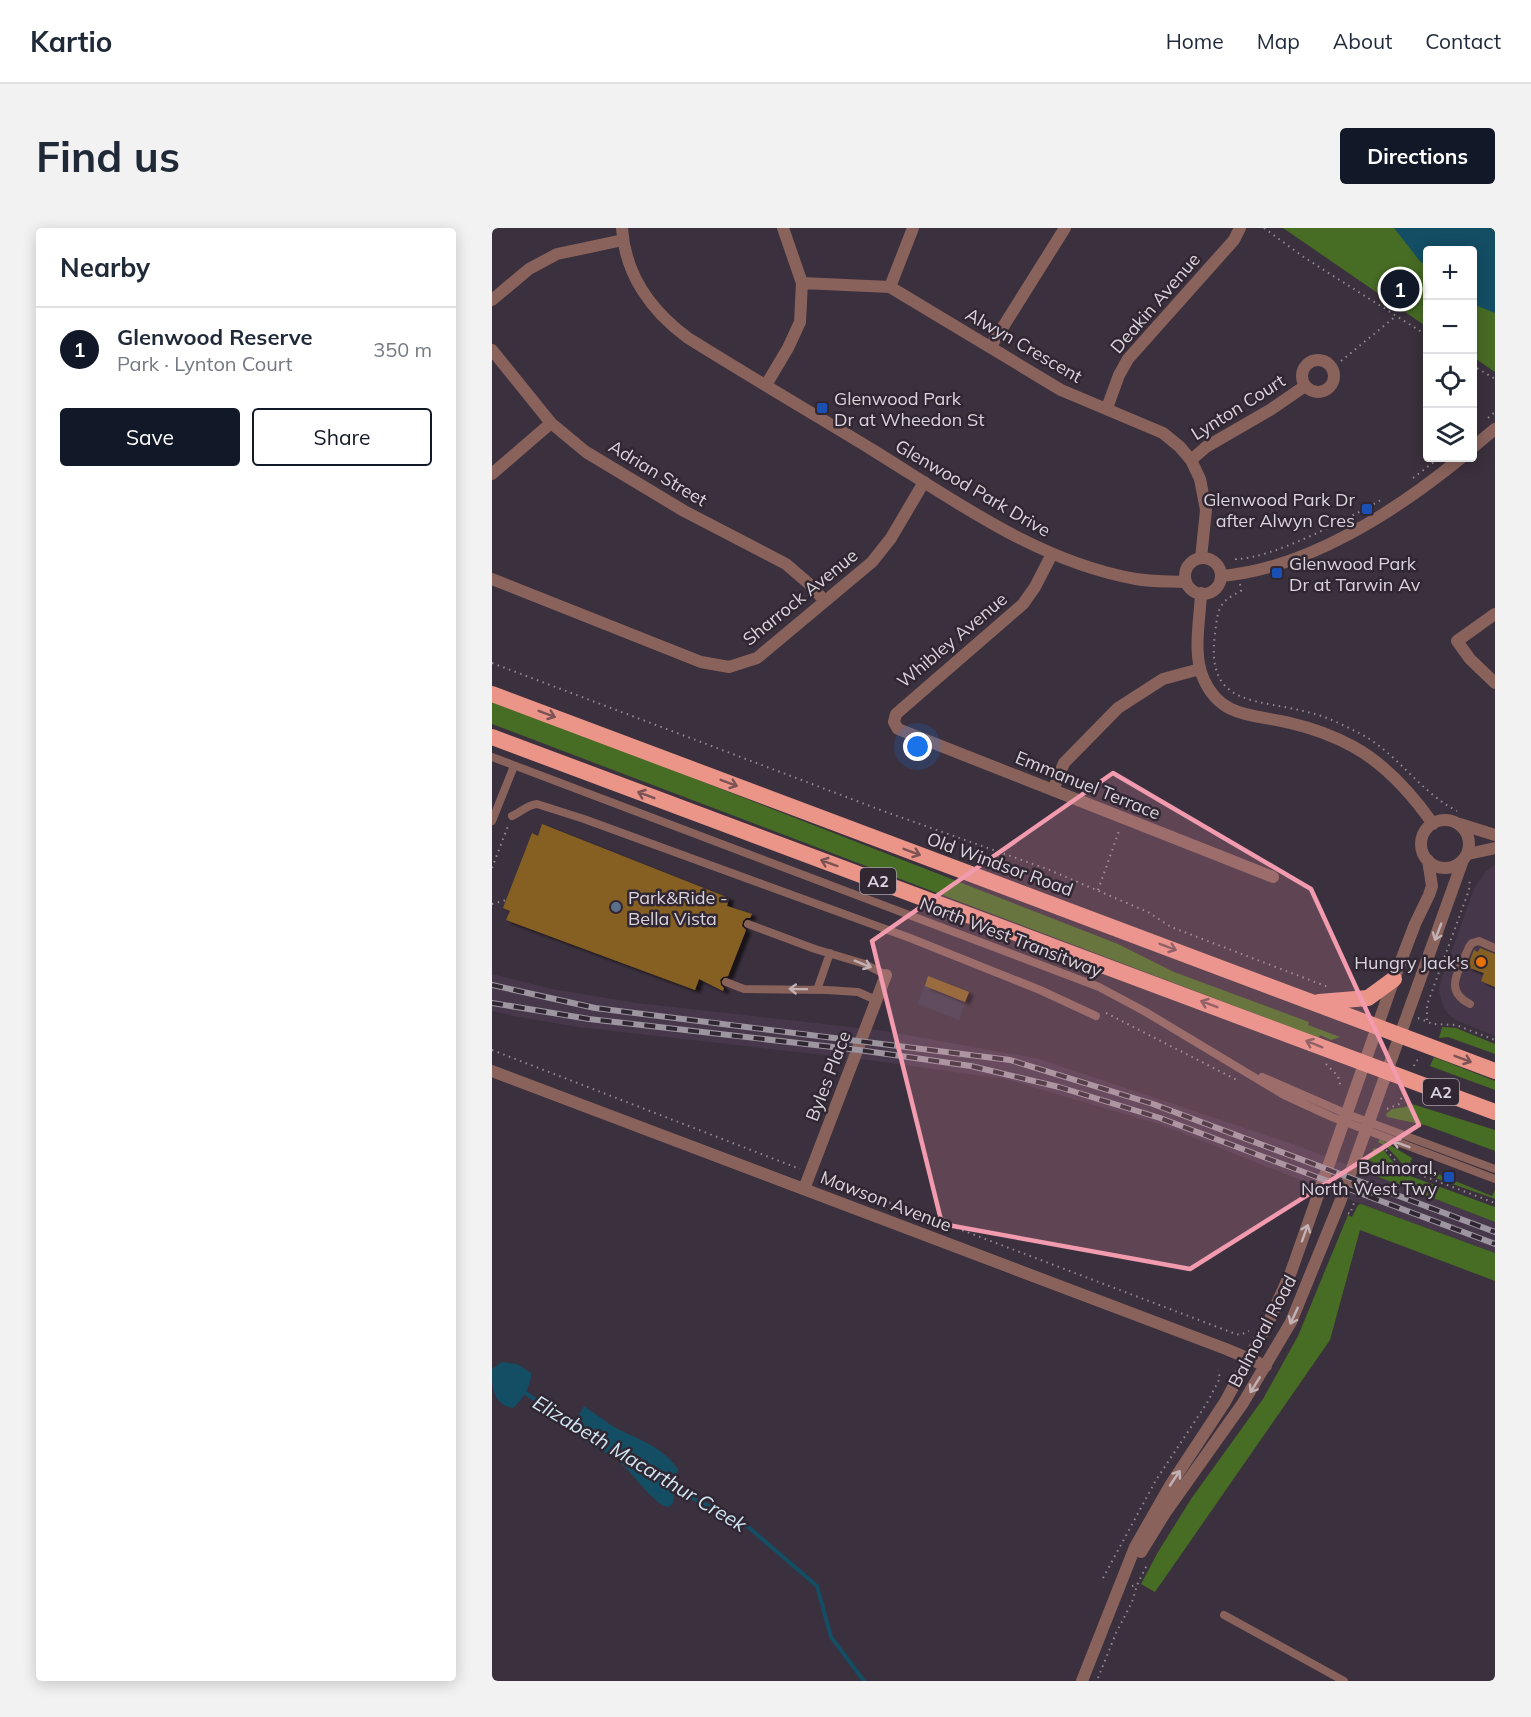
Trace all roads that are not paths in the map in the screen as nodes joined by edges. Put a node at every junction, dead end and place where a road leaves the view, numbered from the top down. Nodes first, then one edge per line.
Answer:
1 (783, 228) edge
2 (913, 228) edge
3 (1065, 228) edge
4 (1240, 228) edge
5 (622, 234) edge
6 (802, 283) junction
7 (890, 287) junction
8 (492, 300) edge
9 (991, 346) junction
10 (492, 351) edge
11 (766, 386) junction
12 (1305, 386) dead end
13 (1107, 408) junction
14 (551, 423) junction
15 (1495, 429) edge
16 (1477, 445) edge
17 (1191, 460) junction
18 (1456, 462) edge
19 (492, 474) edge
20 (924, 482) junction
21 (1052, 554) junction
22 (1201, 558) junction
23 (1221, 576) junction
24 (492, 579) edge
25 (1186, 582) junction
26 (1201, 593) junction
27 (825, 601) junction
28 (1495, 614) edge
29 (1200, 669) junction
30 (1495, 683) edge
31 (492, 694) edge
32 (894, 722) joint
33 (492, 737) edge
34 (492, 757) edge
35 (514, 766) junction
36 (1053, 790) junction
37 (512, 816) road end
38 (1459, 818) junction
39 (492, 821) edge
40 (1433, 824) junction
41 (1495, 835) edge
42 (1495, 848) edge
43 (1465, 857) junction
44 (1428, 861) junction
45 (1273, 877) dead end
46 (748, 924) dead end
47 (1495, 948) edge
48 (830, 953) junction
49 (886, 975) joint
50 (1394, 979) junction
51 (726, 982) dead end
52 (817, 990) junction
53 (876, 1000) junction
54 (1315, 1002) junction
55 (1470, 1004) dead end
56 (1096, 1016) dead end
57 (1379, 1027) junction
58 (1400, 1035) junction
59 (1366, 1062) junction
60 (492, 1071) edge
61 (1386, 1071) junction
62 (1495, 1071) edge
63 (1495, 1112) edge
64 (1346, 1118) junction
65 (1367, 1126) junction
66 (1495, 1169) edge
67 (1495, 1179) edge
68 (804, 1190) junction
69 (1249, 1359) junction
70 (1266, 1366) junction
71 (1120, 1586) junction
72 (1224, 1615) dead end
73 (1082, 1681) edge
74 (1344, 1681) edge

1 - 6 street
2 - 7 street
3 - 9 street
4 - 13 street, Deakin Avenue
5 - 8 street
5 - 11 street, Glenwood Park Drive
6 - 7 street, Alwyn Crescent
6 - 11 street
7 - 9 street, Alwyn Crescent
9 - 13 street, Alwyn Crescent
10 - 14 street, Adrian Street
11 - 20 street, Glenwood Park Drive
12 - 17 street, Lynton Court
13 - 17 street, Alwyn Crescent
14 - 19 street
14 - 27 street, Adrian Street
15 - 16 street
17 - 22 street, Alwyn Crescent
18 - 23 street
20 - 21 street, Glenwood Park Drive
20 - 27 street, Sharrock Avenue
21 - 25 street, Glenwood Park Drive
21 - 32 street, Whibley Avenue
22 - 23 street
22 - 25 street
23 - 26 street
24 - 27 street, Sharrock Avenue
25 - 26 street
26 - 29 street
28 - 30 street
29 - 36 street
29 - 40 street
31 -> 54 highway, Old Windsor Road / A2
32 - 36 street, Emmanuel Terrace
59 -> 33 highway, A2
34 - 35 lane, North West Transitway
35 - 39 lane
35 - 64 lane, North West Transitway
36 - 45 street, Emmanuel Terrace
37 - 56 lane
38 - 40 street
38 - 41 street
38 - 43 street
40 - 44 street
42 - 43 street
43 - 44 street
43 -> 58 street, Balmoral Road
44 - 50 street, Balmoral Road
46 - 48 lane
47 - 55 lane
48 -> 49 lane
48 - 52 lane
49 - 53 street, Byles Place
50 - 54 highway
50 - 57 street, Balmoral Road
52 -> 51 lane
52 - 53 lane
53 - 68 street, Byles Place
54 - 57 highway, Old Windsor Road / A2
57 - 58 highway, Old Windsor Road / A2
57 - 59 street, Balmoral Road
58 - 61 street, Balmoral Road
58 -> 62 highway, Old Windsor Road / A2
59 - 61 highway, A2
59 - 64 street, Balmoral Road
60 - 68 street, Mawson Avenue
61 - 63 highway, A2
61 - 65 street, Balmoral Road
64 - 65 lane, North West Transitway
69 -> 64 street, Balmoral Road
65 - 66 lane, North West Transitway
67 -> 65 lane, North West Transitway
65 -> 70 street, Balmoral Road
68 - 69 street, Mawson Avenue
69 - 70 street, Mawson Avenue
71 -> 69 street, Balmoral Road
70 -> 71 street, Balmoral Road
71 - 73 street, Balmoral Road
72 - 74 lane

